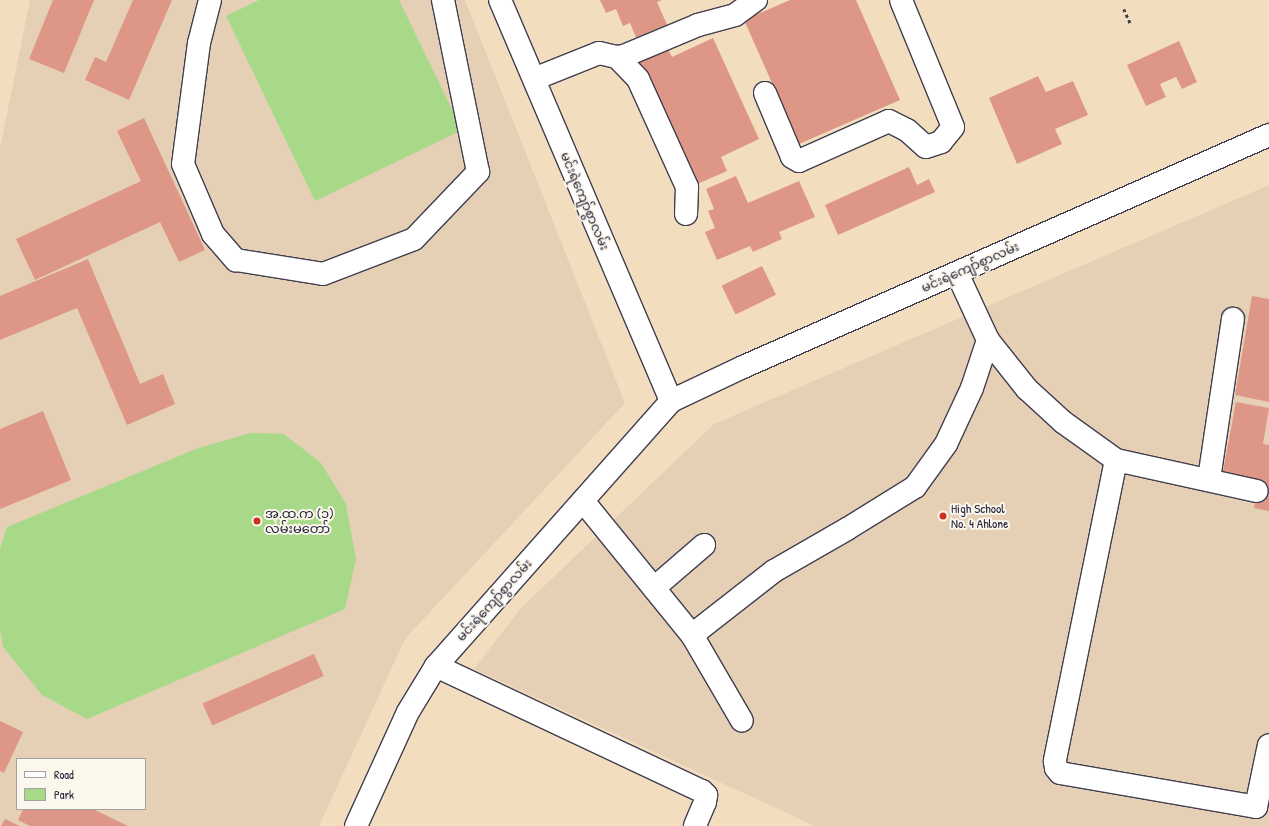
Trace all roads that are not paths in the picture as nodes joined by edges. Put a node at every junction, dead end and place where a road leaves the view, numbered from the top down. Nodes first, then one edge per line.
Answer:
1 (210, 0) edge
2 (444, 0) edge
3 (500, 0) edge
4 (756, 0) edge
5 (901, 0) edge
6 (617, 57) junction
7 (534, 79) junction
8 (764, 93) dead end
9 (1269, 135) edge
10 (686, 214) dead end
11 (957, 273) junction
12 (1232, 319) dead end
13 (988, 340) junction
14 (671, 401) junction
15 (1116, 460) junction
16 (1209, 479) junction
17 (1257, 490) dead end
18 (583, 501) junction
19 (704, 545) dead end
20 (654, 588) junction
21 (692, 635) junction
22 (436, 666) junction
23 (742, 721) dead end
24 (1269, 745) edge
25 (356, 826) edge
26 (695, 826) edge

1 - 2 main road
3 - 7 main road, မင်းရဲကျော်စွာလမ်း
4 - 6 main road
5 - 8 main road
6 - 7 main road
6 - 10 main road
7 - 14 main road, မင်းရဲကျော်စွာလမ်း
9 - 11 main road, မင်းရဲကျော်စွာလမ်း
11 - 13 main road
11 - 14 main road, မင်းရဲကျော်စွာလမ်း
12 - 16 main road
13 - 15 main road
13 - 21 main road
14 - 18 main road, မင်းရဲကျော်စွာလမ်း
15 - 16 main road
15 - 24 main road
16 - 17 main road
18 - 20 main road
18 - 22 main road, မင်းရဲကျော်စွာလမ်း
19 - 20 main road
20 - 21 main road
21 - 23 main road
22 - 25 main road, မင်းရဲကျော်စွာလမ်း
22 - 26 main road

